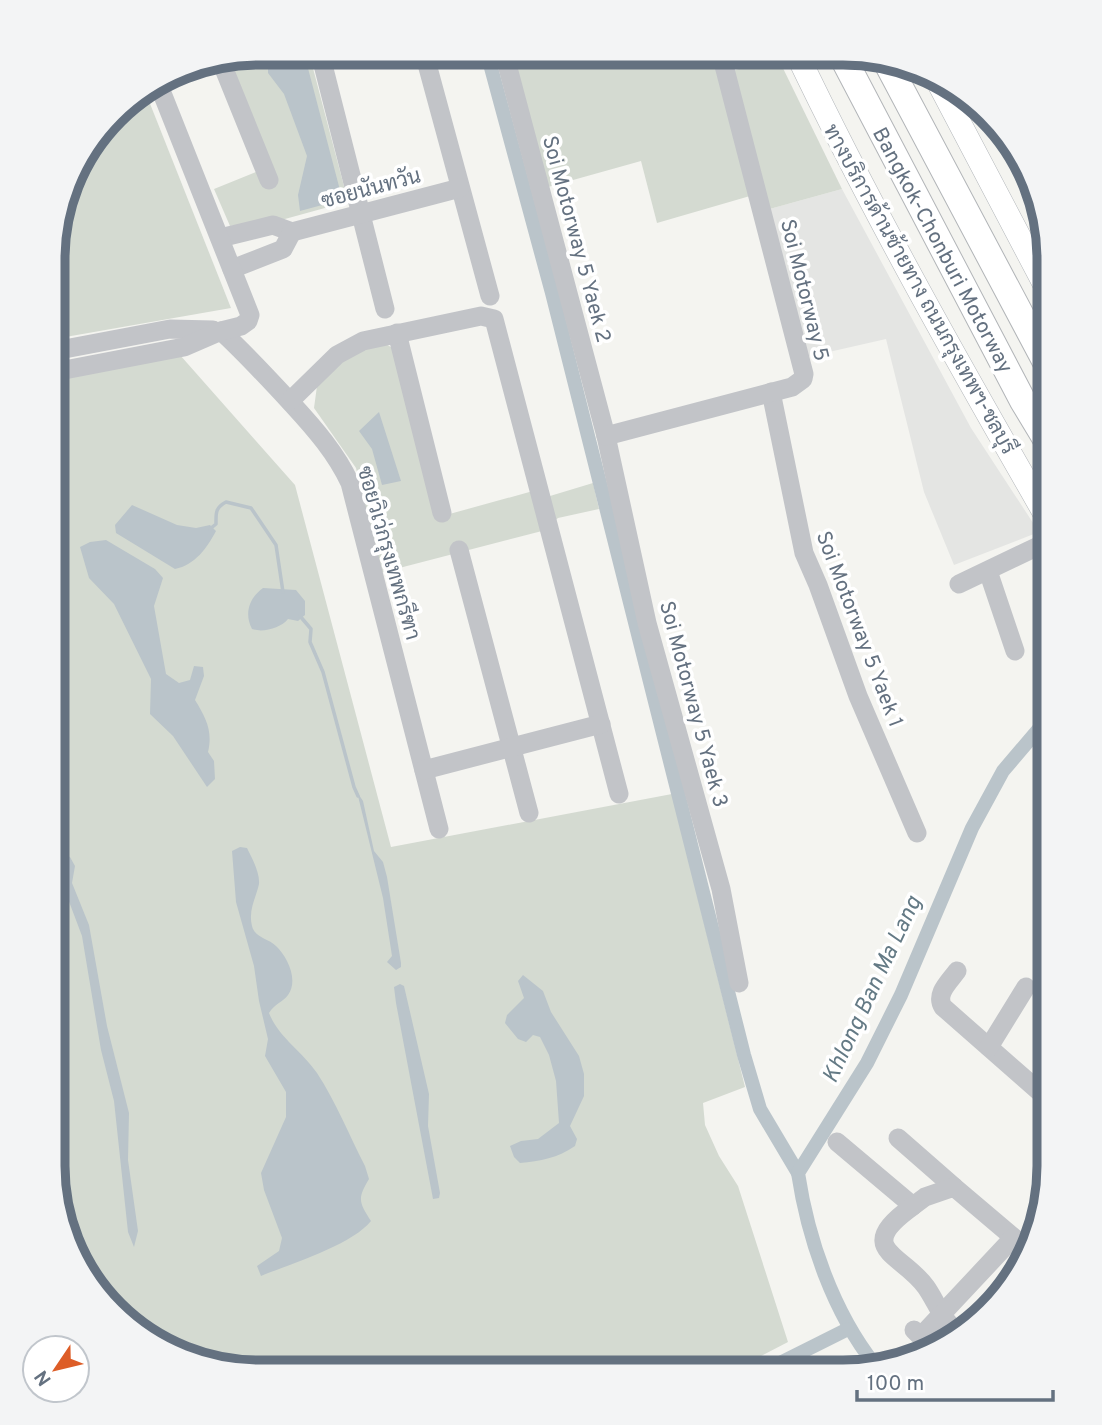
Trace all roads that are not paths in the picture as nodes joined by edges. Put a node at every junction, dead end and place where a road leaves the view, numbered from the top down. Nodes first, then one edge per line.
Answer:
1 (323, 65) edge
2 (427, 65) edge
3 (507, 65) edge
4 (724, 65) edge
5 (802, 65) edge
6 (847, 65) edge
7 (224, 68) edge
8 (891, 71) edge
9 (161, 91) edge
10 (944, 94) edge
11 (269, 180) dead end
12 (460, 188) junction
13 (361, 214) junction
14 (292, 232) junction
15 (220, 238) junction
16 (232, 269) junction
17 (1037, 270) edge
18 (490, 296) dead end
19 (385, 309) dead end
20 (221, 331) junction
21 (397, 333) junction
22 (100, 342) junction
23 (1037, 345) edge
24 (65, 349) edge
25 (103, 362) junction
26 (65, 370) edge
27 (771, 393) junction
28 (290, 401) junction
29 (1037, 424) edge
30 (606, 436) junction
31 (1037, 500) edge
32 (442, 513) dead end
33 (1037, 547) edge
34 (459, 550) dead end
35 (988, 571) junction
36 (959, 584) dead end
37 (1015, 651) dead end
38 (601, 724) junction
39 (511, 748) junction
40 (424, 770) junction
41 (619, 794) dead end
42 (528, 813) dead end
43 (439, 829) dead end
44 (917, 833) dead end
45 (957, 971) dead end
46 (739, 983) dead end
47 (1026, 987) dead end
48 (989, 1047) junction
49 (1037, 1089) edge
50 (898, 1138) dead end
51 (837, 1142) dead end
52 (954, 1186) junction
53 (913, 1206) junction
54 (1020, 1243) edge
55 (942, 1312) junction
56 (952, 1326) edge
57 (914, 1330) dead end

1 - 13 street
2 - 12 street
3 - 30 street, Soi Motorway 5 Yaek 2
4 - 27 street, Soi Motorway 5
5 - 31 main road, ทางบริการด้านซ้ายทาง ถนนกรุงเทพฯ-ชลบุรี
6 - 29 highway, Bangkok-Chonburi Motorway
7 - 11 street
8 - 23 highway, Bangkok-Chonburi Motorway
9 - 15 street
10 - 17 main road
12 - 13 street, ซอยนันทวัน
12 - 18 street
13 - 14 street, ซอยนันทวัน
13 - 19 street
14 - 15 street, ซอยนันทวัน
14 - 16 street, ซอยนันทวัน
15 - 16 street
16 - 20 street
20 - 22 street
20 - 25 street
20 - 28 street, ซอยวิเว่กรุงเทพกรีฑา
21 - 28 street
21 - 32 street
21 - 38 street
22 - 24 street
22 - 25 street
25 - 26 street
27 - 30 street, Soi Motorway 5
27 - 44 street, Soi Motorway 5 Yaek 1
28 - 40 street, ซอยวิเว่กรุงเทพกรีฑา
30 - 46 street, Soi Motorway 5 Yaek 3
33 - 35 street
34 - 39 street
35 - 36 street
35 - 37 street
38 - 39 street
38 - 41 street
39 - 40 street
39 - 42 street
40 - 43 street, ซอยวิเว่กรุงเทพกรีฑา
45 - 48 street
47 - 48 street
48 - 49 street
50 - 52 street
51 - 53 street
52 - 53 street
52 - 54 street
53 - 55 street
54 - 55 street
55 - 56 street
55 - 57 street

